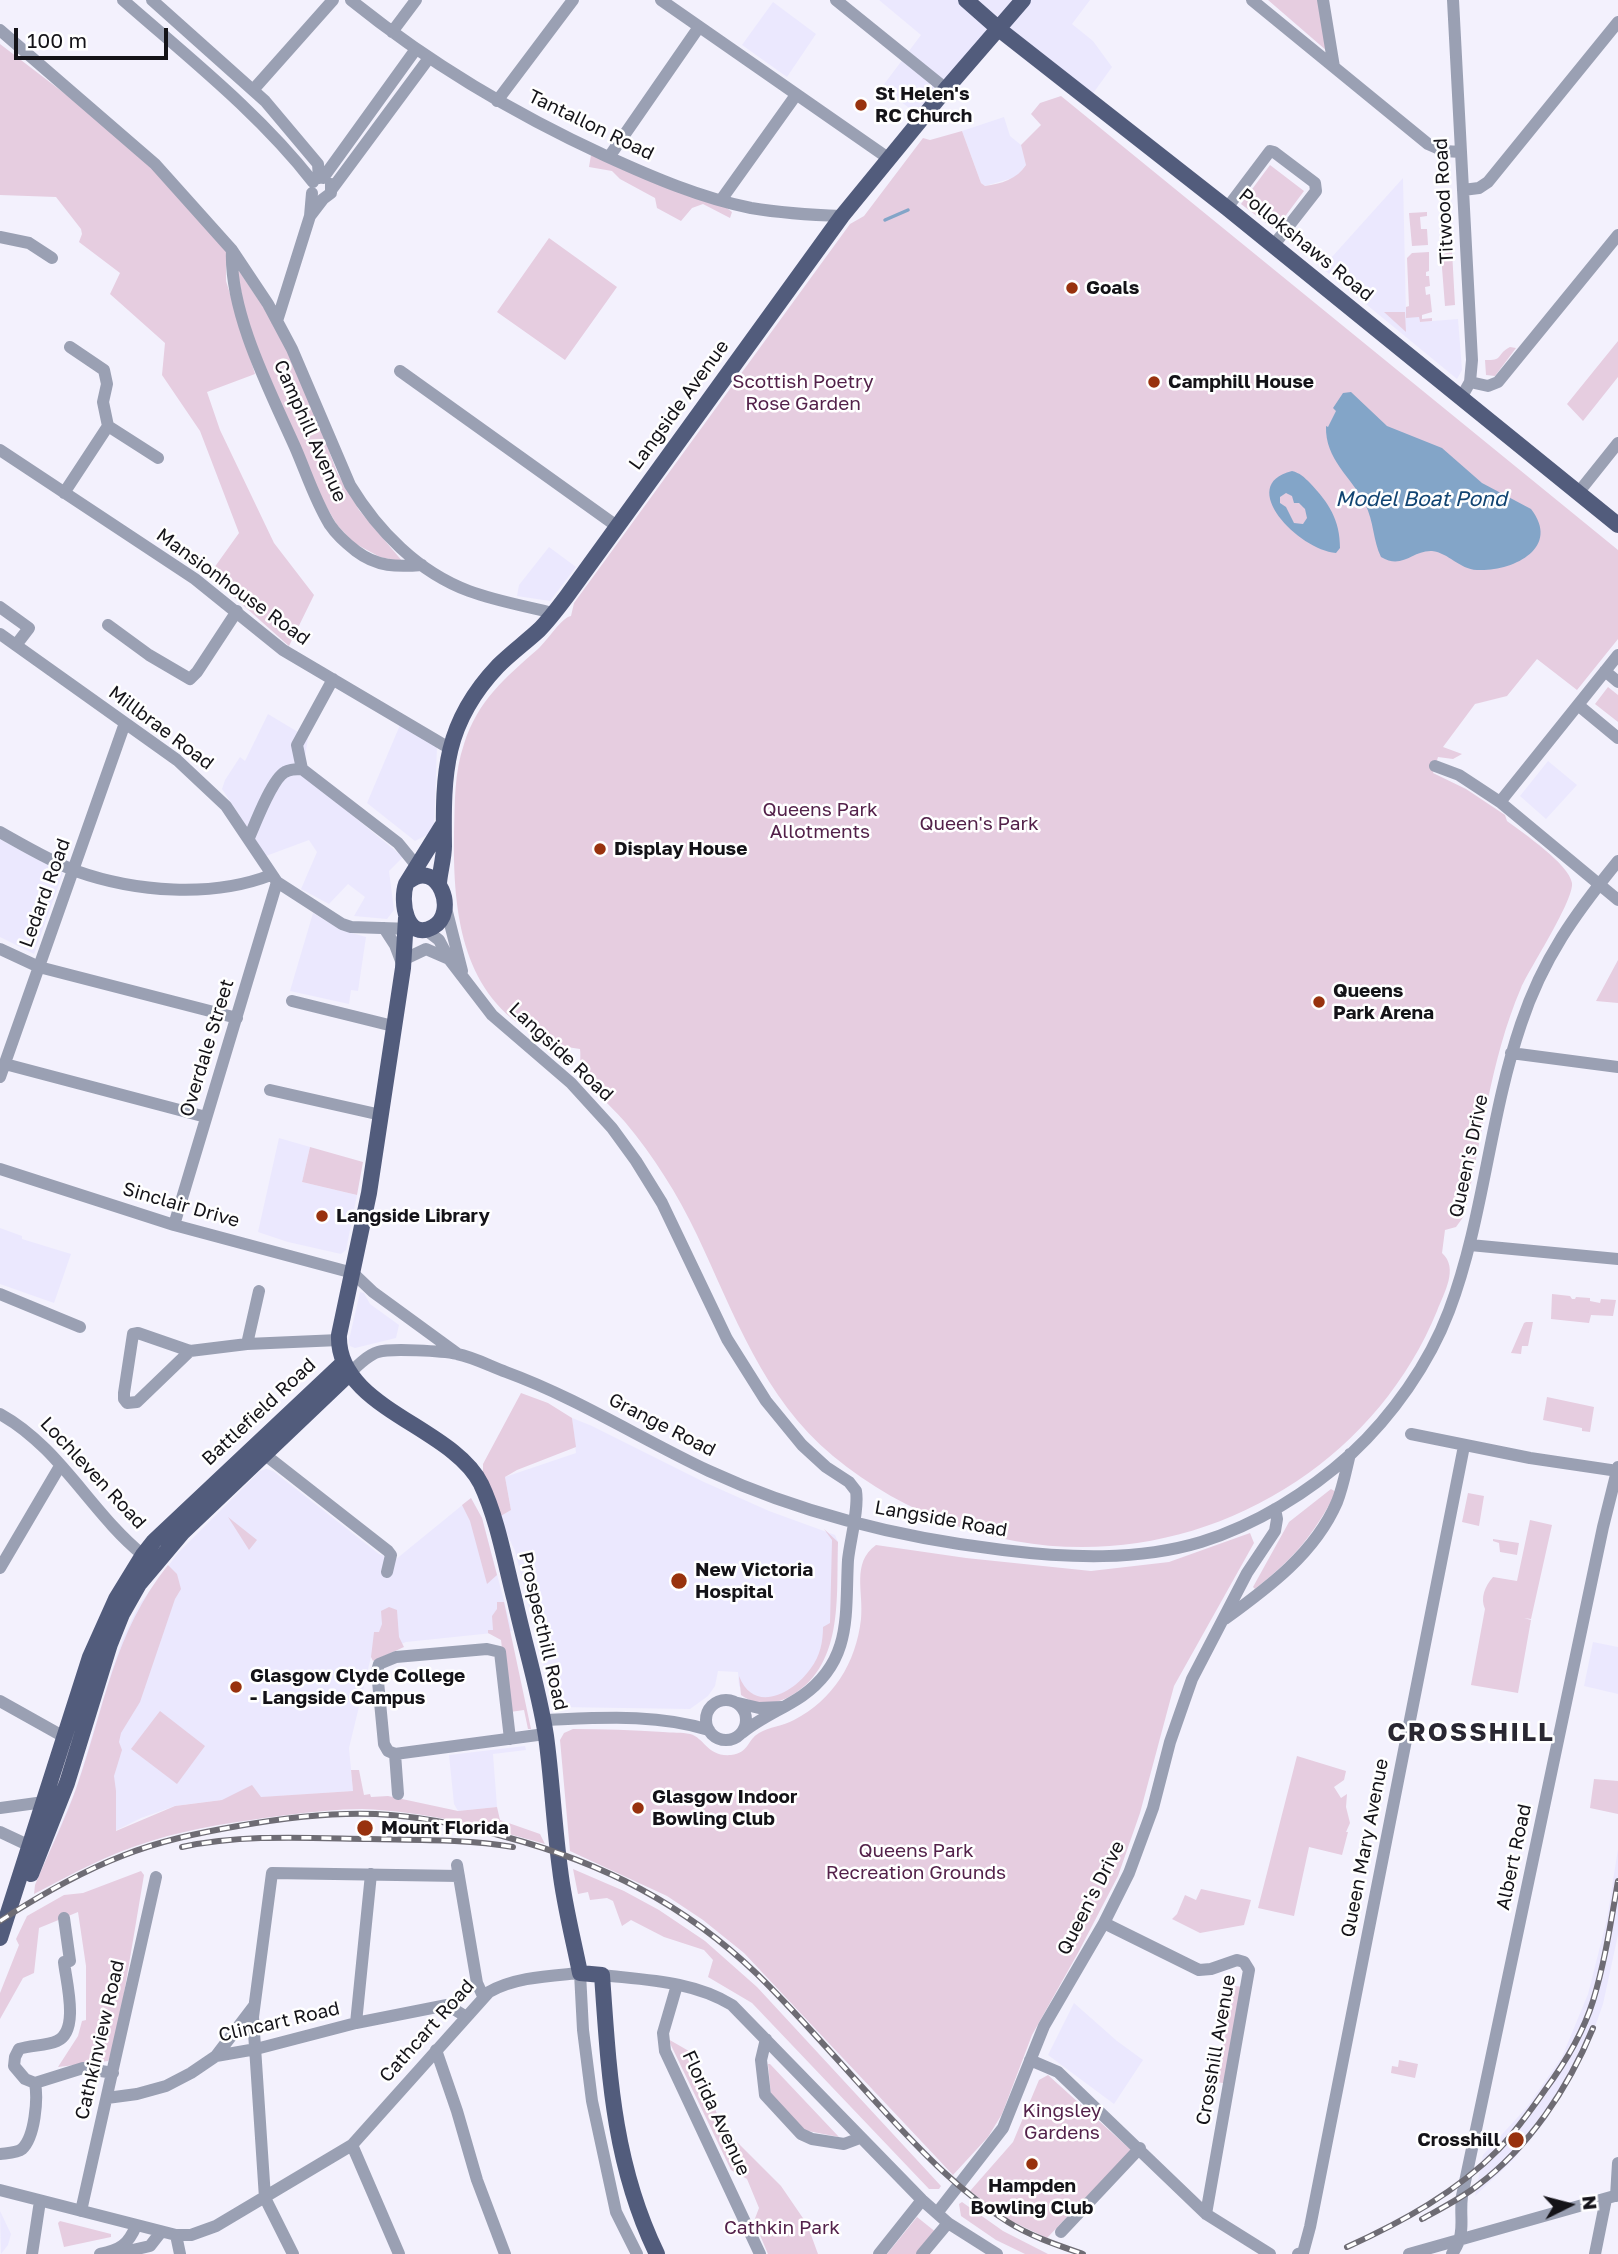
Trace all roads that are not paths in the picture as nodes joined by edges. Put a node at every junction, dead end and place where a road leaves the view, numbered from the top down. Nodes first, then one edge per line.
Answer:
1 (123, 0) edge
2 (152, 0) edge
3 (333, 0) edge
4 (351, 0) edge
5 (416, 0) edge
6 (573, 0) edge
7 (661, 0) edge
8 (836, 0) edge
9 (966, 0) edge
10 (1023, 0) edge
11 (1252, 0) edge
12 (1323, 0) edge
13 (1453, 0) edge
14 (1618, 22) edge
15 (699, 27) junction
16 (0, 30) edge
17 (1000, 30) junction
18 (393, 32) junction
19 (416, 50) junction
20 (429, 58) junction
21 (1334, 67) junction
22 (946, 89) junction
23 (253, 90) junction
24 (796, 95) junction
25 (497, 101) junction
26 (1461, 152) junction
27 (610, 158) junction
28 (888, 158) junction
29 (320, 187) junction
30 (1463, 190) junction
31 (721, 200) junction
32 (1227, 208) junction
33 (842, 216) junction
34 (1618, 235) edge
35 (0, 237) edge
36 (1273, 246) junction
37 (232, 250) junction
38 (52, 258) dead end
39 (278, 321) junction
40 (70, 347) dead end
41 (400, 371) dead end
42 (1470, 382) junction
43 (1461, 398) junction
44 (108, 426) junction
45 (1618, 443) edge
46 (0, 450) edge
47 (158, 458) dead end
48 (64, 493) junction
49 (1578, 493) junction
50 (1618, 525) edge
51 (618, 527) junction
52 (422, 565) junction
53 (0, 607) edge
54 (237, 611) junction
55 (553, 613) junction
56 (108, 625) dead end
57 (0, 634) edge
58 (16, 645) junction
59 (1618, 655) edge
60 (1605, 671) junction
61 (333, 679) junction
62 (1618, 682) edge
63 (1578, 705) junction
64 (125, 723) junction
65 (1618, 738) edge
66 (449, 748) junction
67 (1435, 766) dead end
68 (302, 769) junction
69 (1500, 802) junction
70 (226, 806) junction
71 (259, 814) junction
72 (442, 825) junction
73 (0, 832) edge
74 (249, 838) junction
75 (398, 843) junction
76 (431, 846) junction
77 (1618, 861) edge
78 (74, 870) junction
79 (427, 875) junction
80 (274, 879) junction
81 (1599, 884) junction
82 (1618, 900) edge
83 (444, 901) junction
84 (416, 927) junction
85 (384, 928) junction
86 (0, 949) edge
87 (449, 959) junction
88 (405, 963) junction
89 (39, 967) junction
90 (463, 975) junction
91 (292, 1002) dead end
92 (237, 1018) junction
93 (393, 1026) junction
94 (1511, 1054) junction
95 (5, 1063) junction
96 (1618, 1067) edge
97 (0, 1077) edge
98 (270, 1090) dead end
99 (381, 1115) junction
100 (206, 1117) junction
101 (0, 1169) edge
102 (174, 1225) junction
103 (1470, 1245) junction
104 (1618, 1259) edge
105 (353, 1273) junction
106 (259, 1291) dead end
107 (0, 1294) edge
108 (80, 1326) dead end
109 (339, 1340) junction
110 (247, 1344) junction
111 (190, 1351) junction
112 (458, 1354) junction
113 (347, 1367) junction
114 (0, 1414) edge
115 (1411, 1434) dead end
116 (1464, 1446) junction
117 (259, 1449) junction
118 (1350, 1454) junction
119 (60, 1466) junction
120 (1618, 1469) edge
121 (1275, 1509) junction
122 (853, 1523) junction
123 (149, 1559) junction
124 (2, 1561) edge
125 (387, 1572) dead end
126 (1220, 1623) junction
127 (0, 1701) edge
128 (737, 1703) junction
129 (783, 1707) junction
130 (708, 1711) junction
131 (674, 1720) junction
132 (544, 1727) junction
133 (709, 1730) junction
134 (742, 1732) junction
135 (510, 1739) junction
136 (72, 1740) junction
137 (394, 1754) junction
138 (398, 1794) dead end
139 (44, 1801) junction
140 (0, 1808) edge
141 (55, 1815) junction
142 (0, 1832) edge
143 (36, 1848) junction
144 (371, 1874) junction
145 (156, 1877) dead end
146 (64, 1918) dead end
147 (1104, 1923) junction
148 (0, 1938) edge
149 (0, 1946) edge
150 (580, 1973) junction
151 (602, 1975) junction
152 (677, 1984) junction
153 (483, 1996) junction
154 (254, 2005) junction
155 (466, 2015) junction
156 (356, 2023) junction
157 (766, 2039) junction
158 (256, 2049) junction
159 (436, 2050) junction
160 (216, 2056) junction
161 (1030, 2060) junction
162 (113, 2073) junction
163 (34, 2083) junction
164 (107, 2098) junction
165 (860, 2138) junction
166 (352, 2145) junction
167 (1140, 2148) junction
168 (0, 2154) edge
169 (1618, 2163) edge
170 (0, 2190) edge
171 (1613, 2197) edge
172 (265, 2198) junction
173 (922, 2200) junction
174 (40, 2201) junction
175 (81, 2211) junction
176 (937, 2213) junction
177 (1206, 2214) junction
178 (948, 2223) junction
179 (136, 2226) junction
180 (160, 2232) junction
181 (1061, 2232) dead end
182 (176, 2235) junction
183 (1460, 2241) junction
184 (120, 2249) junction
185 (32, 2254) edge
186 (100, 2254) edge
187 (180, 2254) edge
188 (293, 2254) edge
189 (399, 2254) edge
190 (505, 2254) edge
191 (637, 2254) edge
192 (657, 2254) edge
193 (760, 2254) edge
194 (879, 2254) edge
195 (922, 2254) edge
196 (997, 2254) edge
197 (1270, 2254) edge
198 (1298, 2254) edge
199 (1409, 2254) edge
200 (1452, 2254) edge
201 (1594, 2254) edge

1 - 29 street
2 - 23 street
3 - 23 street
4 - 18 street, Tantallon Road
5 - 18 street
6 - 25 street
7 - 15 street
8 - 22 street
9 - 17 main road, Pollokshaws Road
10 - 17 main road, Langside Avenue
11 - 21 street
12 - 21 street
13 - 26 street, Titwood Road
14 - 30 street
15 - 24 street
15 - 27 street
16 - 37 street, Camphill Avenue
17 - 22 main road, Langside Avenue
17 - 32 main road, Pollokshaws Road
18 - 19 street, Tantallon Road
19 - 20 street, Tantallon Road
19 - 29 street
20 - 25 street, Tantallon Road
20 - 29 street
21 - 26 street
22 - 28 main road, Langside Avenue
23 - 29 street
24 - 28 street
24 - 31 street
25 - 27 street, Tantallon Road
26 - 30 street, Titwood Road
27 - 31 street, Tantallon Road
28 - 33 main road, Langside Avenue
29 - 39 street
30 - 42 street, Titwood Road
31 - 33 street, Tantallon Road
32 - 36 main road, Pollokshaws Road
32 - 36 street
33 - 51 main road, Langside Avenue
34 - 42 street
35 - 38 street
36 - 43 main road, Pollokshaws Road
37 - 39 street, Camphill Avenue
37 - 52 street, Camphill Avenue
39 - 52 street, Camphill Avenue
40 - 44 street
41 - 51 street
42 - 43 street, Titwood Road
43 - 49 main road, Pollokshaws Road
44 - 47 street
44 - 48 street
45 - 49 street
46 - 48 street, Mansionhouse Road
48 - 54 street, Mansionhouse Road
49 - 50 main road, Pollokshaws Road
51 - 55 main road, Langside Avenue
52 - 55 street, Camphill Avenue
53 - 58 street
54 - 56 street
54 - 61 street, Mansionhouse Road
55 - 66 main road, Langside Avenue
57 - 58 street, Millbrae Road
58 - 64 street, Millbrae Road
59 - 60 street
60 - 62 street
60 - 63 street
61 - 66 street, Mansionhouse Road
61 - 68 street
63 - 65 street
63 - 69 street
64 - 70 street, Millbrae Road
64 - 78 street, Ledard Road
66 - 72 main road, Langside Avenue
67 - 69 street
68 - 71 street
68 - 75 street
69 - 81 street
70 - 71 street
70 - 74 street, Millbrae Road
71 - 74 street
72 - 76 main road, Langside Avenue
72 - 79 main road, Langside Avenue
73 - 78 street
74 - 80 street, Millbrae Road
75 - 76 street
75 - 79 street
76 - 79 main road, Langside Avenue
77 - 81 street, Queen's Drive
78 - 80 street
78 - 89 street, Ledard Road
79 - 83 main road
79 - 84 main road, Langside Avenue
80 - 85 street, Millbrae Road
80 - 92 street, Overdale Street
81 - 82 street
81 - 94 street, Queen's Drive
83 - 84 main road
83 - 90 street, Langside Road
84 - 85 street, Millbrae Road
84 - 87 street, Langside Road
84 - 88 main road, Battlefield Road
85 - 88 street
86 - 89 street
87 - 88 street
87 - 90 street, Langside Road
88 - 93 main road, Battlefield Road
89 - 92 street
89 - 95 street, Ledard Road
90 - 122 street, Langside Road
91 - 93 street
92 - 100 street, Overdale Street
93 - 99 main road, Battlefield Road
94 - 96 street
94 - 103 street, Queen's Drive
95 - 97 street, Ledard Road
95 - 100 street
98 - 99 street
99 - 105 main road, Battlefield Road
100 - 102 street, Overdale Street
101 - 102 street, Sinclair Drive
102 - 105 street, Sinclair Drive
103 - 104 street
103 - 118 street, Queen's Drive
105 - 109 main road, Battlefield Road
105 - 112 street, Grange Road
106 - 110 street
107 - 108 street
109 - 110 street
109 - 113 main road, Battlefield Road
110 - 111 street
111 - 111 street
112 - 113 street, Grange Road
112 - 122 street, Grange Road
113 - 117 main road, Battlefield Road
113 - 132 main road, Prospecthill Road
114 - 119 street, Lochleven Road
115 - 116 street
116 - 120 street
116 - 198 street, Queen Mary Avenue
117 - 123 main road, Battlefield Road
117 - 125 street
118 - 121 street, Langside Road
118 - 126 street
119 - 123 street, Lochleven Road
119 - 124 street
120 - 183 street, Albert Road
121 - 122 street, Langside Road
121 - 126 street, Queen's Drive
122 - 129 street
123 - 136 main road, Battlefield Road
126 - 147 street, Queen's Drive
127 - 136 street
128 - 129 street
128 - 130 street
128 - 134 street
129 - 134 street
130 - 131 street
130 - 133 street
131 - 132 street
131 - 133 street
132 - 135 street
132 - 150 main road, Prospecthill Road
133 - 134 street
135 - 137 street
135 - 137 street
136 - 139 main road, Battlefield Road
136 - 141 main road, Battlefield Road
137 - 138 street
139 - 140 street
139 - 141 main road
139 - 143 main road, Battlefield Road
141 - 143 main road, Battlefield Road
142 - 143 street
143 - 148 main road, Battlefield Road
143 - 149 main road, Battlefield Road
144 - 153 street
144 - 154 street
144 - 156 street
145 - 162 street, Cathkinview Road
146 - 163 street
147 - 161 street, Queen's Drive
147 - 177 street, Crosshill Avenue
150 - 151 main road, Cathcart Road
150 - 153 street, Cathcart Road
150 - 191 street
151 - 152 street, Cathcart Road
151 - 192 main road
152 - 157 street, Cathcart Road
152 - 193 street, Florida Avenue
153 - 155 street, Cathcart Road
154 - 158 street
154 - 160 street
155 - 156 street, Clincart Road
155 - 159 street, Cathcart Road
156 - 158 street, Clincart Road
157 - 165 street, Cathcart Road
157 - 165 street
158 - 160 street, Clincart Road
158 - 172 street
159 - 166 street, Cathcart Road
159 - 190 street
160 - 164 street, Clincart Road
161 - 167 street
161 - 176 street, Queen's Drive
162 - 163 street
162 - 164 street, Cathkinview Road
163 - 168 street
164 - 175 street, Cathkinview Road
165 - 173 street, Cathcart Road
166 - 172 street, Cathcart Road
166 - 189 street
167 - 177 street
167 - 181 street
169 - 171 street
170 - 174 street, Cathcart Road
171 - 183 street
171 - 201 street
172 - 182 street, Cathcart Road
172 - 188 street
173 - 176 street, Cathcart Road
173 - 194 street
174 - 175 street, Cathcart Road
174 - 185 street
175 - 179 street, Cathcart Road
176 - 178 street, Cathcart Road
177 - 197 street
178 - 195 street
178 - 196 street, Cathcart Road
179 - 180 street, Cathcart Road
179 - 184 street
180 - 182 street, Cathcart Road
180 - 184 street
182 - 187 street
183 - 199 street
183 - 200 street, Albert Road
184 - 186 street

